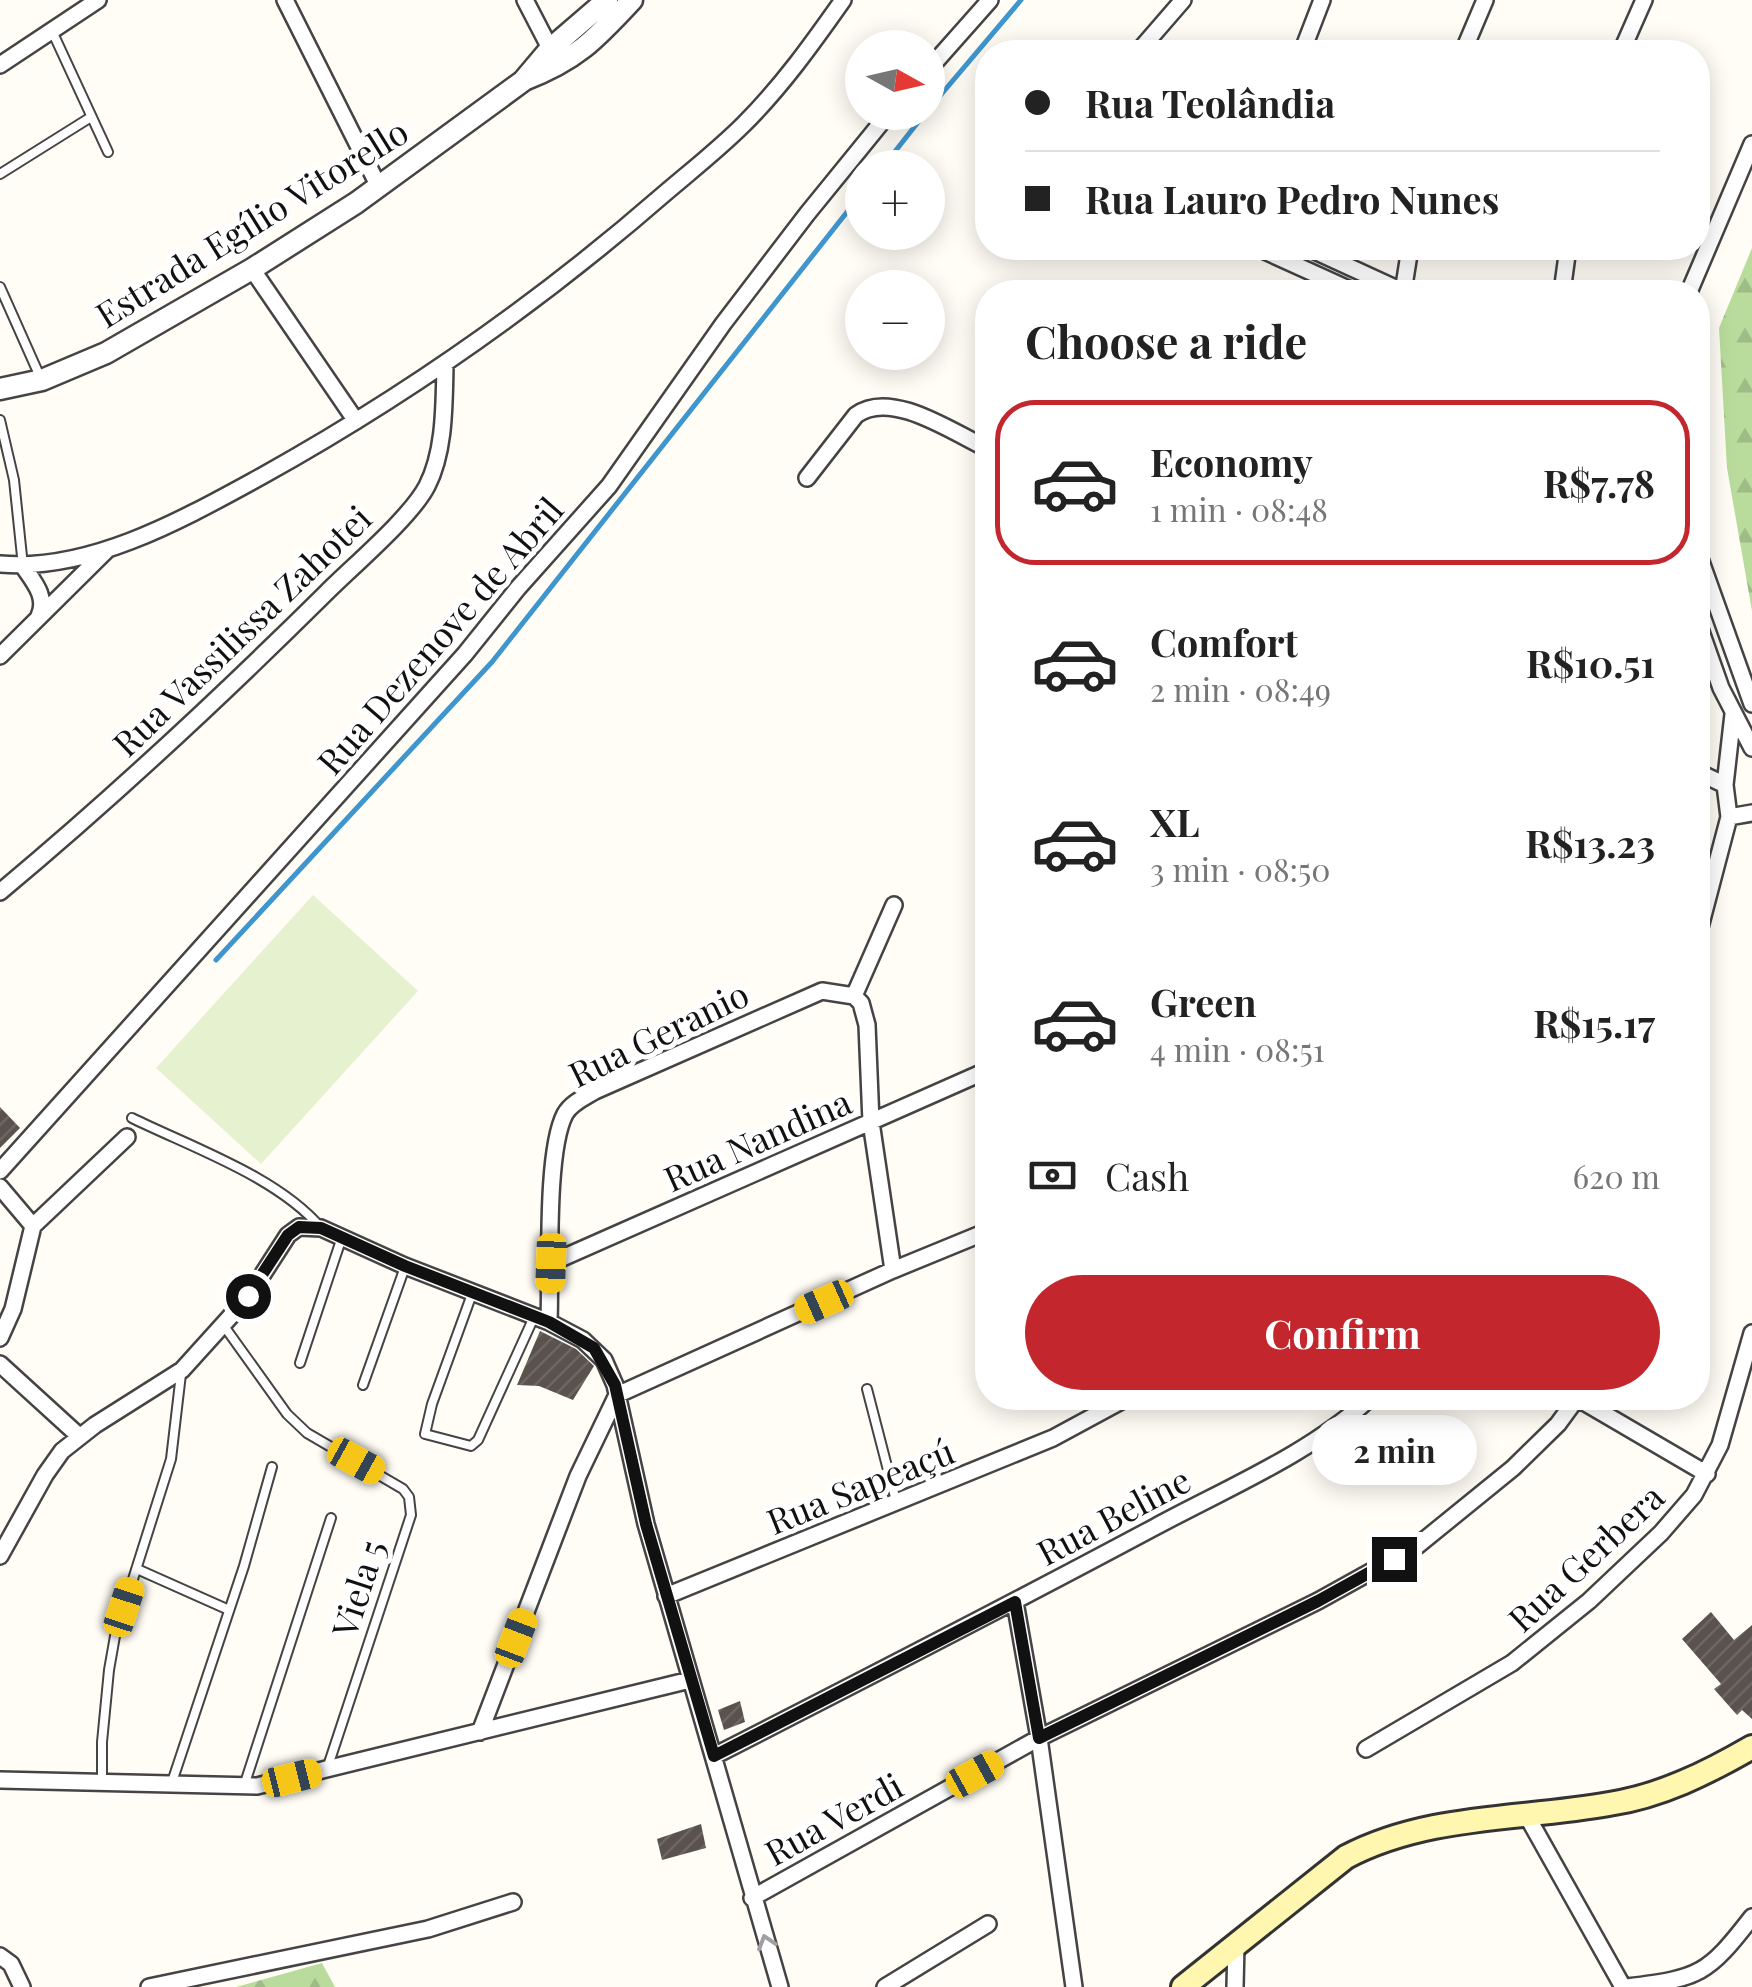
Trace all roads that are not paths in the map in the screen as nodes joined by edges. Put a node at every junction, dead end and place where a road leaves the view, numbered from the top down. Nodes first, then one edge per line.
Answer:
1 (98, 0) edge
2 (285, 0) edge
3 (525, 0) edge
4 (607, 0) edge
5 (632, 0) edge
6 (843, 0) edge
7 (990, 0) edge
8 (1183, 0) edge
9 (1322, 0) edge
10 (1485, 0) edge
11 (1644, 0) edge
12 (52, 31) junction
13 (1148, 40) edge
14 (1307, 40) edge
15 (1468, 40) edge
16 (1626, 40) edge
17 (945, 51) edge
18 (555, 58) junction
19 (0, 65) edge
20 (91, 117) junction
21 (876, 130) edge
22 (1752, 144) edge
23 (108, 152) dead end
24 (0, 174) edge
25 (378, 185) junction
26 (1710, 243) edge
27 (1284, 260) edge
28 (1334, 260) edge
29 (252, 269) junction
30 (1329, 280) edge
31 (1378, 280) edge
32 (0, 288) edge
33 (445, 366) junction
34 (42, 380) junction
35 (0, 389) edge
36 (0, 420) edge
37 (356, 421) junction
38 (975, 443) edge
39 (807, 478) dead end
40 (110, 547) junction
41 (0, 564) edge
42 (23, 566) junction
43 (1710, 587) edge
44 (38, 620) junction
45 (1710, 654) edge
46 (0, 656) edge
47 (1752, 704) edge
48 (1733, 714) junction
49 (1752, 748) edge
50 (1710, 778) edge
51 (1725, 785) junction
52 (1752, 813) edge
53 (1728, 816) junction
54 (1710, 887) edge
55 (0, 892) edge
56 (894, 905) dead end
57 (854, 996) junction
58 (975, 1076) edge
59 (132, 1118) dead end
60 (871, 1122) junction
61 (126, 1136) dead end
62 (0, 1171) edge
63 (0, 1187) edge
64 (33, 1226) junction
65 (321, 1228) junction
66 (975, 1236) edge
67 (342, 1237) junction
68 (551, 1263) junction
69 (405, 1266) junction
70 (892, 1270) junction
71 (473, 1291) junction
72 (542, 1320) junction
73 (224, 1326) junction
74 (1752, 1333) edge
75 (0, 1338) edge
76 (0, 1364) edge
77 (300, 1364) dead end
78 (182, 1370) junction
79 (363, 1385) dead end
80 (867, 1389) dead end
81 (617, 1395) junction
82 (1106, 1410) edge
83 (1356, 1410) edge
84 (1567, 1410) edge
85 (1597, 1410) edge
86 (79, 1436) junction
87 (272, 1467) dead end
88 (1706, 1474) junction
89 (896, 1502) junction
90 (331, 1518) dead end
91 (0, 1556) edge
92 (136, 1569) junction
93 (666, 1596) junction
94 (1015, 1602) junction
95 (229, 1610) junction
96 (690, 1680) junction
97 (480, 1732) junction
98 (1039, 1738) junction
99 (1752, 1747) edge
100 (1366, 1749) dead end
101 (714, 1756) junction
102 (327, 1769) junction
103 (0, 1780) edge
104 (102, 1784) junction
105 (172, 1785) junction
106 (244, 1786) junction
107 (1527, 1816) junction
108 (752, 1898) junction
109 (513, 1902) dead end
110 (1752, 1917) edge
111 (988, 1924) dead end
112 (1236, 1944) junction
113 (0, 1956) edge
114 (22, 1987) edge
115 (149, 1987) edge
116 (780, 1987) edge
117 (885, 1987) edge
118 (1074, 1987) edge
119 (1184, 1987) edge
120 (1235, 1987) edge
121 (1625, 1987) edge

1 - 12 street
2 - 25 street
3 - 18 street
4 - 18 street, Estrada Egílio Vitorello
5 - 18 street, Estrada Egílio Vitorello
6 - 33 street
7 - 17 street
8 - 13 street
9 - 14 street
10 - 15 street
11 - 16 street
12 - 19 street
12 - 20 lane
18 - 25 street, Estrada Egílio Vitorello
20 - 23 lane
20 - 24 lane
21 - 62 street, Rua Dezenove de Abril
22 - 26 street
25 - 29 street, Estrada Egílio Vitorello
27 - 30 street
28 - 31 street
29 - 34 street, Estrada Egílio Vitorello
29 - 37 street
32 - 34 lane
33 - 37 street
33 - 55 street, Rua Vassilissa Zahotei
34 - 35 street, Estrada Egílio Vitorello
36 - 42 lane
37 - 40 street
38 - 39 street
40 - 42 street
40 - 44 street
41 - 42 street
42 - 44 street
43 - 47 street
44 - 46 street
45 - 48 street
48 - 49 street
48 - 51 street
50 - 51 street
51 - 53 street
52 - 53 street
53 - 54 street
56 - 57 street
57 - 60 street
57 - 68 street, Rua Geranio
58 - 60 street, Rua Nandina
59 - 65 lane
60 - 68 street, Rua Nandina
60 - 70 street
61 - 64 street
63 - 64 street
64 - 75 street
65 - 67 street
65 - 73 street
66 - 70 street
67 - 69 street
67 - 77 lane
68 - 72 street, Rua Geranio
69 - 71 street
69 - 79 lane
70 - 81 street
71 - 72 street
71 - 72 lane
72 - 81 street
73 - 78 street
73 - 102 lane, Viela 5
74 - 88 street, Rua Gerbera
76 - 86 street
78 - 86 street
78 - 92 lane
80 - 89 lane
81 - 93 street
81 - 97 street
82 - 89 street, Rua Sapeaçú
83 - 94 street, Rua Beline
84 - 98 street, Rua Verdi
85 - 88 street
86 - 91 street
87 - 95 lane
88 - 100 street, Rua Gerbera
89 - 93 street, Rua Sapeaçú
90 - 106 lane
92 - 95 lane
92 - 104 lane
93 - 96 street
94 - 98 street
94 - 101 street, Rua Beline
95 - 105 lane
96 - 97 street
96 - 101 street
97 - 102 street
98 - 108 street, Rua Verdi
98 - 118 street
99 - 107 main road
101 - 108 street
102 - 106 street
103 - 104 street
104 - 105 street
105 - 106 street
107 - 112 main road
107 - 121 street
116 -> 108 street
109 - 115 street
110 - 121 street
111 - 117 street
112 - 119 main road
112 - 120 street
113 - 114 street

